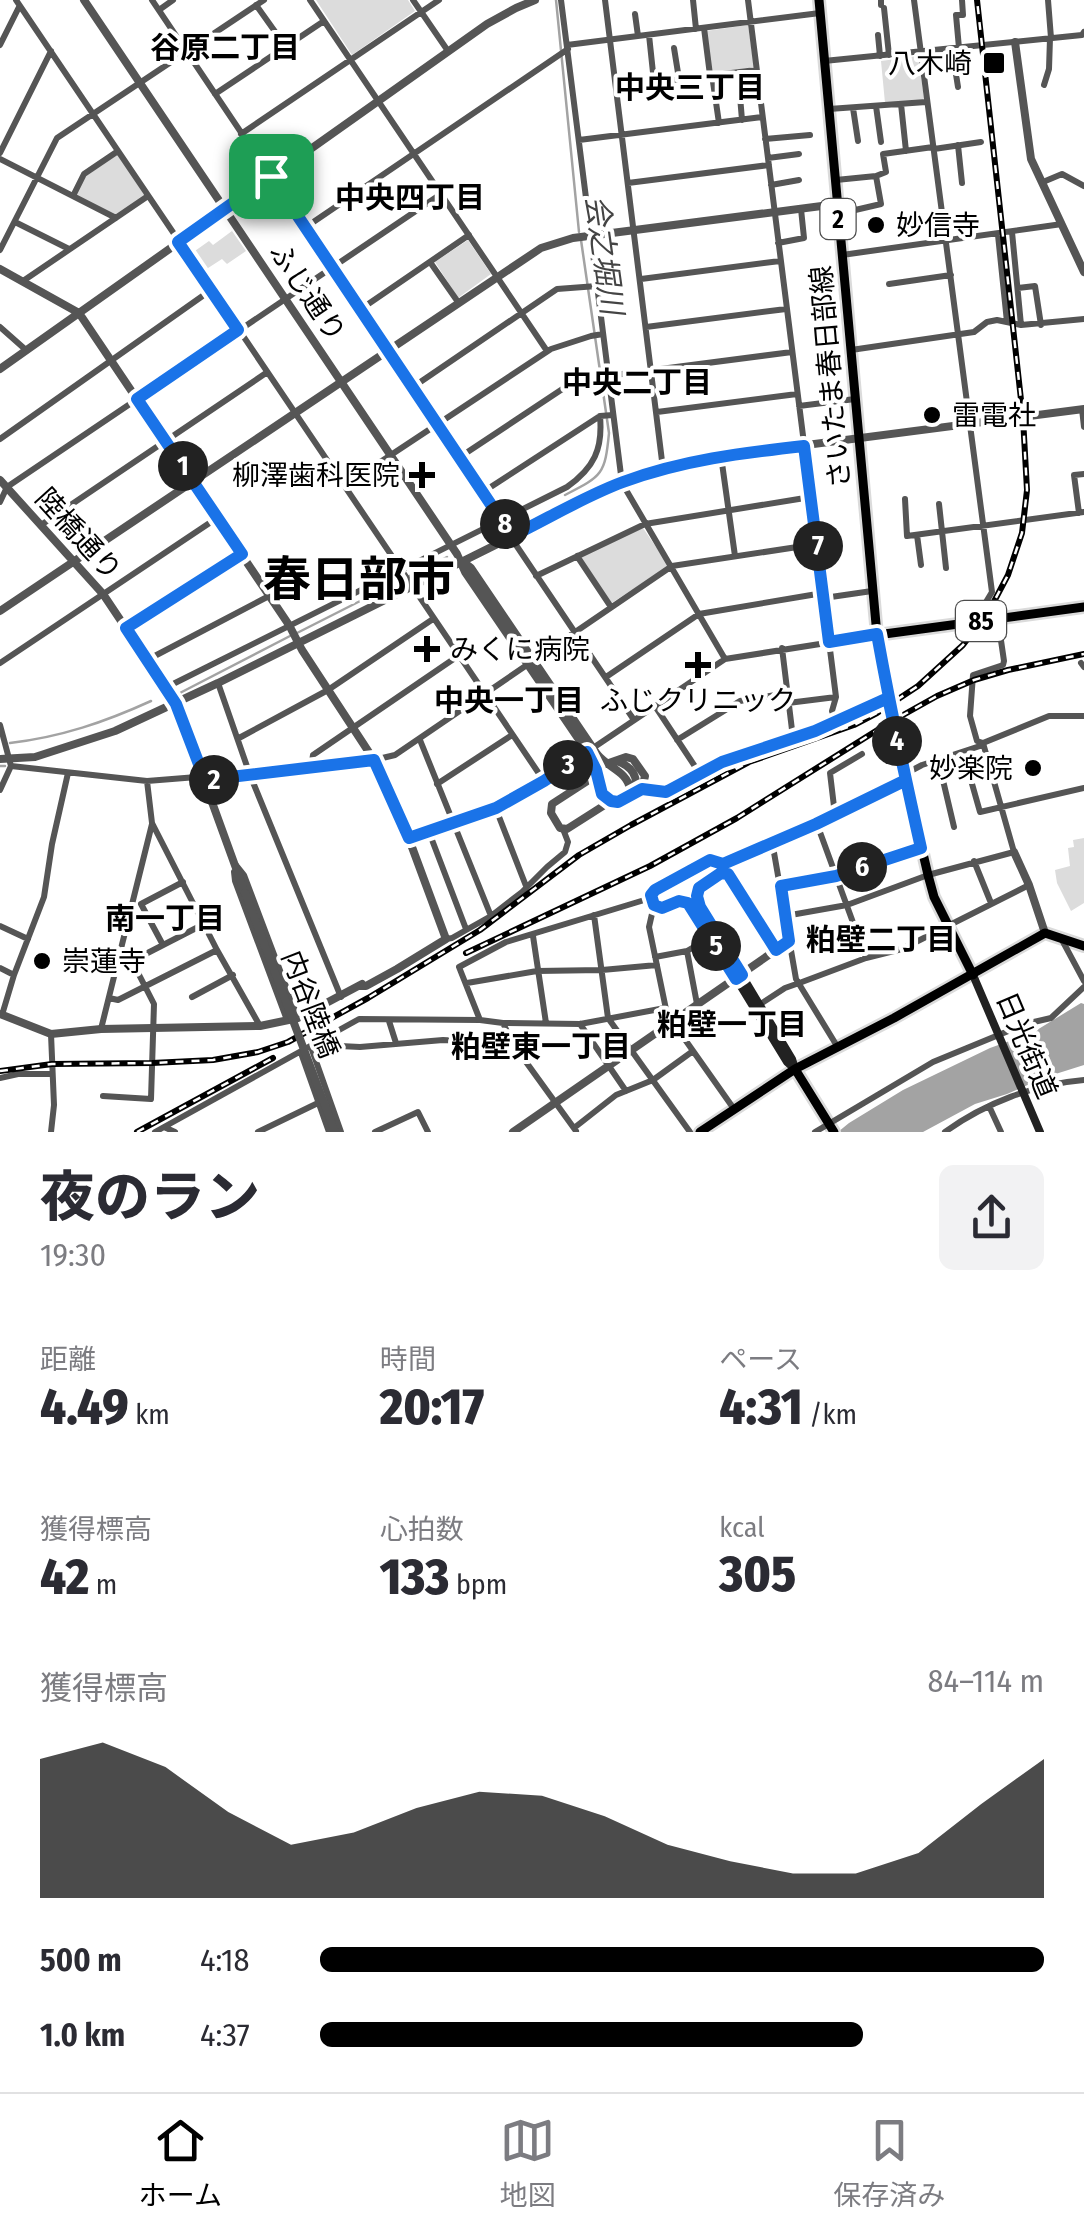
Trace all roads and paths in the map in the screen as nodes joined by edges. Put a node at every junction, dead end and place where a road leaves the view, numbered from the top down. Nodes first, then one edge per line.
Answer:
1 (85, 0) edge
2 (152, 0) edge
3 (174, 0) edge
4 (310, 0) edge
5 (414, 0) edge
6 (439, 0) edge
7 (535, 0) edge
8 (561, 0) edge
9 (605, 0) edge
10 (693, 0) edge
11 (748, 0) edge
12 (818, 0) edge
13 (914, 0) edge
14 (962, 0) edge
15 (1048, 0) edge
16 (260, 2) edge
17 (18, 3) edge
18 (882, 4) edge
19 (159, 10) junction
20 (422, 12) junction
21 (820, 12) junction
22 (635, 14) dead end
23 (324, 21) junction
24 (751, 22) junction
25 (700, 28) junction
26 (1084, 32) edge
27 (878, 34) dead end
28 (649, 35) junction
29 (638, 36) junction
30 (1050, 38) junction
31 (610, 40) junction
32 (1015, 42) junction
33 (0, 45) edge
34 (286, 47) junction
35 (674, 48) dead end
36 (956, 48) junction
37 (565, 50) junction
38 (50, 51) junction
39 (187, 51) junction
40 (448, 52) junction
41 (920, 52) junction
42 (884, 56) junction
43 (350, 60) junction
44 (824, 61) junction
45 (756, 70) junction
46 (711, 75) junction
47 (679, 79) junction
48 (140, 82) junction
49 (654, 82) junction
50 (1044, 85) dead end
51 (616, 87) junction
52 (958, 87) dead end
53 (215, 94) junction
54 (760, 94) junction
55 (378, 101) junction
56 (927, 102) junction
57 (901, 104) junction
58 (876, 106) junction
59 (853, 108) junction
60 (828, 110) junction
61 (94, 113) junction
62 (762, 117) junction
63 (742, 120) junction
64 (719, 123) junction
65 (241, 134) junction
66 (622, 135) junction
67 (810, 135) dead end
68 (765, 139) junction
69 (579, 140) junction
70 (858, 141) dead end
71 (880, 142) dead end
72 (981, 142) dead end
73 (958, 145) junction
74 (933, 148) junction
75 (118, 151) junction
76 (906, 151) junction
77 (413, 153) junction
78 (799, 154) dead end
79 (0, 156) edge
80 (768, 161) junction
81 (271, 176) junction
82 (876, 176) junction
83 (36, 178) junction
84 (799, 180) dead end
85 (834, 180) junction
86 (628, 182) junction
87 (1042, 182) junction
88 (962, 183) dead end
89 (771, 185) junction
90 (1084, 186) edge
91 (442, 194) junction
92 (73, 196) junction
93 (148, 196) junction
94 (225, 209) junction
95 (801, 209) junction
96 (837, 209) junction
97 (775, 213) junction
98 (117, 219) junction
99 (14, 222) junction
100 (1062, 224) junction
101 (306, 227) junction
102 (634, 231) junction
103 (1012, 232) junction
104 (998, 234) junction
105 (470, 235) junction
106 (588, 236) junction
107 (178, 242) junction
108 (778, 242) junction
109 (946, 242) junction
110 (1084, 242) edge
111 (1072, 247) junction
112 (0, 250) edge
113 (69, 250) junction
114 (842, 255) junction
115 (780, 261) junction
116 (430, 262) junction
117 (332, 268) junction
118 (0, 269) edge
119 (1084, 272) edge
120 (950, 275) junction
121 (497, 276) junction
122 (641, 278) junction
123 (24, 281) junction
124 (889, 284) dead end
125 (595, 286) junction
126 (1018, 288) junction
127 (211, 290) junction
128 (286, 299) junction
129 (458, 302) junction
130 (360, 309) junction
131 (786, 309) junction
132 (79, 313) junction
133 (522, 313) junction
134 (1084, 319) edge
135 (1007, 322) junction
136 (1022, 325) junction
137 (1040, 325) junction
138 (0, 327) edge
139 (646, 327) junction
140 (238, 330) junction
141 (960, 334) junction
142 (598, 335) junction
143 (26, 350) junction
144 (388, 350) junction
145 (850, 350) junction
146 (548, 351) junction
147 (792, 352) junction
148 (110, 360) junction
149 (0, 368) edge
150 (651, 370) junction
151 (266, 373) junction
152 (607, 375) junction
153 (341, 382) junction
154 (413, 387) junction
155 (797, 394) junction
156 (137, 399) junction
157 (855, 399) junction
158 (799, 406) junction
159 (1083, 409) edge
160 (656, 412) junction
161 (295, 414) junction
162 (607, 415) junction
163 (438, 423) junction
164 (971, 424) junction
165 (1084, 427) edge
166 (858, 438) junction
167 (0, 439) edge
168 (166, 441) junction
169 (804, 446) junction
170 (391, 455) junction
171 (721, 456) junction
172 (460, 457) junction
173 (663, 469) junction
174 (1084, 474) edge
175 (193, 481) junction
176 (622, 483) junction
177 (3, 484) edge
178 (344, 486) junction
179 (484, 492) junction
180 (811, 497) junction
181 (905, 499) dead end
182 (0, 502) edge
183 (938, 504) dead end
184 (730, 510) junction
185 (1082, 513) edge
186 (217, 518) junction
187 (645, 524) junction
188 (40, 525) junction
189 (983, 525) junction
190 (507, 527) junction
191 (941, 531) junction
192 (917, 534) junction
193 (817, 544) junction
194 (452, 547) junction
195 (242, 554) junction
196 (576, 556) junction
197 (735, 556) junction
198 (460, 559) junction
199 (74, 561) junction
200 (921, 565) dead end
201 (672, 566) junction
202 (946, 568) dead end
203 (402, 572) junction
204 (536, 576) junction
205 (410, 585) junction
206 (872, 591) junction
207 (103, 594) junction
208 (269, 596) junction
209 (824, 596) junction
210 (611, 607) junction
211 (1084, 607) edge
212 (0, 611) edge
213 (699, 614) junction
214 (433, 618) junction
215 (998, 620) junction
216 (974, 622) junction
217 (126, 628) junction
218 (575, 632) junction
219 (294, 634) junction
220 (877, 634) junction
221 (829, 642) junction
222 (782, 648) junction
223 (458, 656) junction
224 (726, 659) junction
225 (147, 660) junction
226 (530, 662) junction
227 (0, 663) edge
228 (606, 677) junction
229 (218, 683) junction
230 (328, 690) junction
231 (787, 693) junction
232 (485, 694) junction
233 (170, 695) junction
234 (836, 697) junction
235 (888, 698) junction
236 (788, 704) junction
237 (655, 706) junction
238 (1084, 716) edge
239 (634, 720) junction
240 (836, 723) junction
241 (0, 725) edge
242 (354, 728) junction
243 (512, 734) junction
244 (238, 738) junction
245 (794, 738) junction
246 (420, 740) junction
247 (678, 740) junction
248 (983, 744) junction
249 (590, 750) junction
250 (963, 752) junction
251 (862, 754) dead end
252 (938, 759) junction
253 (374, 760) junction
254 (6, 762) edge
255 (606, 764) junction
256 (311, 768) junction
257 (596, 770) junction
258 (68, 773) junction
259 (700, 774) junction
260 (250, 775) junction
261 (905, 777) junction
262 (147, 780) junction
263 (205, 780) junction
264 (544, 781) junction
265 (437, 784) junction
266 (1084, 788) edge
267 (0, 790) edge
268 (634, 793) junction
269 (611, 801) junction
270 (1000, 806) junction
271 (496, 808) junction
272 (835, 814) junction
273 (152, 823) junction
274 (454, 823) junction
275 (816, 824) junction
276 (954, 827) dead end
277 (563, 829) junction
278 (430, 832) junction
279 (409, 838) junction
280 (772, 842) junction
281 (921, 848) junction
282 (1014, 852) junction
283 (232, 860) junction
284 (974, 862) junction
285 (720, 869) junction
286 (683, 875) junction
287 (928, 875) junction
288 (836, 876) junction
289 (183, 882) junction
290 (1028, 885) junction
291 (526, 886) junction
292 (781, 886) junction
293 (697, 891) junction
294 (245, 892) joint
295 (137, 902) junction
296 (652, 902) junction
297 (991, 903) junction
298 (847, 905) junction
299 (698, 909) junction
300 (594, 915) junction
301 (491, 916) junction
302 (785, 916) junction
303 (204, 924) junction
304 (948, 924) junction
305 (0, 926) edge
306 (466, 929) junction
307 (1045, 933) junction
308 (533, 935) junction
309 (711, 937) junction
310 (28, 938) junction
311 (446, 938) junction
312 (1062, 940) junction
313 (789, 941) junction
314 (162, 945) junction
315 (1084, 946) edge
316 (218, 950) junction
317 (776, 950) junction
318 (688, 952) junction
319 (121, 958) junction
320 (866, 958) junction
321 (132, 960) junction
322 (656, 961) junction
323 (0, 968) edge
324 (537, 970) junction
325 (602, 970) junction
326 (14, 975) junction
327 (233, 975) junction
328 (972, 975) junction
329 (739, 977) junction
330 (798, 983) junction
331 (467, 984) junction
332 (1084, 984) edge
333 (146, 986) junction
334 (192, 997) dead end
335 (340, 997) junction
336 (109, 998) junction
337 (758, 1004) junction
338 (697, 1005) junction
339 (664, 1008) junction
340 (1, 1015) edge
341 (298, 1018) junction
342 (608, 1018) junction
343 (288, 1020) junction
344 (389, 1020) junction
345 (480, 1020) junction
346 (503, 1023) junction
347 (546, 1023) junction
348 (672, 1023) junction
349 (580, 1024) junction
350 (260, 1026) junction
351 (153, 1028) junction
352 (102, 1029) junction
353 (50, 1034) junction
354 (998, 1035) junction
355 (396, 1044) junction
356 (513, 1044) junction
357 (313, 1046) junction
358 (837, 1046) junction
359 (631, 1051) junction
360 (693, 1051) junction
361 (300, 1053) junction
362 (610, 1066) junction
363 (795, 1068) junction
364 (51, 1074) junction
365 (0, 1078) edge
366 (653, 1080) junction
367 (1084, 1080) edge
368 (626, 1090) junction
369 (1023, 1092) junction
370 (103, 1096) dead end
371 (318, 1103) junction
372 (556, 1104) junction
373 (989, 1106) junction
374 (734, 1109) junction
375 (164, 1127) junction
376 (831, 1127) edge
377 (575, 1130) edge
378 (51, 1132) edge
379 (155, 1132) edge
380 (174, 1132) edge
381 (258, 1132) edge
382 (335, 1132) edge
383 (375, 1132) edge
384 (428, 1132) edge
385 (514, 1132) edge
386 (690, 1132) edge
387 (700, 1132) edge
388 (814, 1132) edge
389 (945, 1132) edge
390 (1001, 1132) edge
391 (1040, 1132) edge

1 - 48 street, ふじ通り
2 - 19 street
3 - 19 street
4 - 23 street
5 - 20 street
6 - 20 street
7 - 40 street
8 - 37 street
9 - 31 street
10 - 25 street
11 - 24 street
12 - 21 main road, さいたま春日部線 / 2
13 - 41 street
14 - 36 street
15 - 30 street
16 - 34 street
16 - 39 street
17 - 33 street
17 - 38 street
18 - 42 street
19 - 39 street
20 - 40 street
20 - 43 street
21 - 24 street
21 - 44 main road, さいたま春日部線 / 2
22 - 29 street
23 - 34 street
23 - 43 street
24 - 25 street
24 - 45 street
25 - 28 street
25 - 46 street
26 - 30 street
27 - 42 street
28 - 29 street
28 - 49 street
29 - 31 street
30 - 32 street
30 - 50 street
31 - 37 street
31 - 51 street
32 - 36 street
32 - 87 street
34 - 53 street
35 - 47 street
36 - 41 street
36 - 52 street
37 - 69 street
37 - 77 street
38 - 61 street
38 - 79 street
39 - 48 street
39 - 53 street
40 - 55 street
41 - 42 street
41 - 56 street
42 - 44 street
43 - 55 street
43 - 65 street
44 - 60 main road, さいたま春日部線 / 2
45 - 46 street
45 - 54 street
46 - 47 street
46 - 64 street
47 - 49 street
48 - 61 street
48 - 94 street, ふじ通り
49 - 51 street
51 - 66 street
53 - 65 street
54 - 62 street
54 - 63 street
55 - 77 street
55 - 81 street
56 - 57 street
56 - 74 street
57 - 58 street
57 - 76 street
58 - 59 street
58 - 71 street
59 - 60 street
59 - 70 street
60 - 85 main road, さいたま春日部線 / 2
61 - 75 street
61 - 83 street
62 - 63 street
62 - 68 street
63 - 64 street
64 - 66 street
65 - 81 street
66 - 69 street
66 - 86 street
67 - 68 street
68 - 80 street
69 - 106 street
72 - 73 street
73 - 74 street
73 - 88 street
74 - 76 street
74 - 109 street
75 - 92 street
75 - 93 street
76 - 82 street
77 - 91 street
77 - 101 street
78 - 80 street
79 - 83 street
80 - 86 street
80 - 89 street
81 - 94 street
81 - 101 street
82 - 85 street
82 - 96 street
83 - 92 street
83 - 99 street
84 - 89 street
85 - 96 main road, さいたま春日部線 / 2
86 - 102 street
87 - 90 street
87 - 100 street
89 - 97 street
91 - 105 street
91 - 117 street
92 - 98 street
93 - 98 street
93 - 107 street
94 - 107 street
94 - 128 street, ふじ通り
95 - 96 street
95 - 97 street
95 - 108 street
96 - 114 main road, さいたま春日部線 / 2
97 - 102 street
97 - 108 street
98 - 113 street
99 - 112 street
99 - 113 street
100 - 103 street
100 - 111 street
101 - 117 street
102 - 106 street
102 - 122 street
103 - 104 street
103 - 126 street
104 - 109 street
104 - 135 street
105 - 116 street
105 - 121 street
106 - 121 street
106 - 125 street
107 - 127 street
107 - 132 street
108 - 115 street
109 - 114 street
109 - 120 street
110 - 111 street
111 - 119 street
113 - 123 street
114 - 145 main road, さいたま春日部線 / 2
115 - 122 street
115 - 131 street
116 - 129 street
116 - 130 street
117 - 128 street
117 - 130 street
118 - 123 street
120 - 124 street
120 - 141 street
121 - 129 street
121 - 133 street
122 - 139 street
123 - 132 street
125 - 133 street
125 - 142 street
126 - 136 street
126 - 137 street
127 - 140 street
127 - 148 street
128 - 140 street
128 - 153 street, ふじ通り
129 - 144 street
130 - 144 street
131 - 139 street
131 - 147 street
132 - 143 street
132 - 148 street
133 - 146 street
133 - 154 street
134 - 137 street
135 - 136 street
135 - 141 street
136 - 137 street
138 - 143 street
139 - 150 street
140 - 151 street
140 - 156 street
141 - 145 street
141 - 164 street
142 - 146 street
142 - 152 street
143 - 149 street
144 - 153 street
144 - 154 street
145 - 157 main road, さいたま春日部線 / 2
146 - 163 street
147 - 150 street
147 - 155 street
148 - 156 street
148 - 167 street
150 - 152 street
150 - 160 street
151 - 161 street
151 - 168 street
152 - 162 street
152 - 172 street
153 - 161 street
153 - 170 street, ふじ通り
154 - 163 street
155 - 158 street
155 - 160 street
156 - 168 street
156 - 177 street
157 - 158 street
157 - 166 main road, さいたま春日部線 / 2
158 - 169 street
159 - 164 street
159 - 165 street
160 - 173 street
161 - 175 street
161 - 178 street
162 - 176 street
162 - 179 street
162 - 190 street
163 - 170 street
163 - 172 street
164 - 166 street
164 - 189 street
166 - 169 street
166 - 206 main road, さいたま春日部線 / 2
168 - 175 street
168 - 188 street
169 - 171 street
169 - 180 street
170 - 178 street
170 - 194 street, ふじ通り
171 - 173 street
171 - 184 street
172 - 179 street
173 - 176 street
174 - 185 street
175 - 186 street
175 - 199 street
176 - 187 street
176 - 190 street
177 - 182 street
177 - 188 street, 陸橋通り
178 - 203 street
179 - 190 street
180 - 184 street
180 - 193 street
181 - 192 street
183 - 191 street
184 - 187 street
184 - 197 street
185 - 189 street
186 - 195 street
186 - 207 street
187 - 196 street
187 - 201 street
188 - 199 street, 陸橋通り
189 - 191 street
189 - 216 street
190 - 194 street
190 - 198 street
190 - 204 street
191 - 192 street
191 - 202 street
192 - 200 street
193 - 197 street
193 - 209 street
194 - 198 street, ふじ通り
194 - 203 street
195 - 208 street
195 - 217 street
196 - 204 street
196 - 210 street
197 - 201 street
198 - 205 street
198 - 226 street, ふじ通り
199 - 207 street, 陸橋通り
199 - 212 street
201 - 210 street
201 - 213 street
203 - 205 street
203 - 219 street
204 - 218 street
205 - 214 street
205 - 219 street
206 - 209 street
206 - 220 main road, さいたま春日部線 / 2
207 - 217 street, 陸橋通り
207 - 227 street
208 - 219 street
208 - 225 street
209 - 213 street
209 - 221 street
210 - 218 street
211 - 215 main road, 85
213 - 224 street
213 - 228 street
214 - 223 street
214 - 230 street
215 - 216 main road, 85
215 - 248 street
216 - 220 main road, 85
217 - 225 street, 陸橋通り
218 - 226 street
218 - 228 street
219 - 229 street
219 - 230 street
219 - 233 street
220 - 221 street
220 - 235 main road, さいたま春日部線 / 2
221 - 222 street
221 - 234 street
222 - 224 street
222 - 231 street
223 - 232 street
223 - 242 street
224 - 237 street
225 - 233 street, 陸橋通り
226 - 232 street
226 - 249 street, ふじ通り
228 - 239 street
229 - 233 street
229 - 244 street
230 - 242 street
230 - 244 street
231 - 236 street
231 - 247 street
232 - 243 street
232 - 246 street
233 - 254 street
233 - 263 street, 陸橋通り
234 - 236 street
234 - 240 street
235 - 240 street
235 - 261 main road, さいたま春日部線 / 2
236 - 245 street
237 - 239 street
237 - 247 street
238 - 248 street
239 - 249 street
240 - 245 street
241 - 254 street
242 - 253 street
242 - 256 street
243 - 264 street
243 - 265 street
244 - 260 street
245 - 259 street
246 - 253 street
246 - 265 street
247 - 259 street
248 - 250 street
248 - 270 street
249 - 255 street
249 - 257 street
249 - 264 street
250 - 252 street
250 - 270 street
251 - 272 street
252 - 261 street
252 - 276 street
253 - 256 street
253 - 279 street
254 - 258 street
254 - 267 street
255 - 268 street
255 - 268 street
256 - 260 street
257 - 269 street
257 - 277 street
258 - 262 street
258 - 310 street
259 - 268 street
260 - 263 street
260 - 335 street
261 - 272 street
261 - 281 main road, さいたま春日部線 / 2
262 - 263 street
262 - 273 street
263 - 283 street, 陸橋通り
264 - 271 street
265 - 274 street
266 - 270 street
268 - 269 street
269 - 277 street
270 - 282 street
271 - 274 street
271 - 291 street
272 - 275 street
273 - 289 street
273 - 295 street
274 - 278 street
274 - 301 street
275 - 280 street
275 - 288 street
277 - 291 street
278 - 279 street
278 - 306 street
279 - 311 street
280 - 285 street
280 - 292 street
281 - 287 main road, さいたま春日部線 / 2
281 - 288 street
282 - 284 street
282 - 290 street
283 - 294 street, 陸橋通り
283 - 341 street
283 - 343 street
284 - 287 street
284 - 297 street
285 - 286 street
285 - 293 street
285 - 317 street
286 - 293 street
286 - 296 street
287 - 298 street
287 - 304 main road, さいたま春日部線 / 2
288 - 292 street
288 - 298 street
289 - 295 street
289 - 303 street
290 - 297 street
290 - 307 street
291 - 301 street
292 - 302 street
293 - 299 street
294 - 382 street, 内谷陸橋, bridge
295 - 314 street
295 - 319 street
296 - 299 street
296 - 300 street
296 - 322 street
297 - 304 street
298 - 302 street
298 - 320 street
299 - 309 main road
299 - 329 main road
300 - 308 street
300 - 325 street
301 - 306 street
302 - 313 street
303 - 314 street
303 - 316 street
304 - 320 street
304 - 328 main road, さいたま春日部線 / 2
305 - 310 street
306 - 311 street
307 - 312 main road
307 - 328 main road
308 - 324 street
308 - 331 street
309 - 318 street
309 - 329 main road
310 - 326 street
311 - 335 street
312 - 315 main road
312 - 332 street
313 - 317 street
313 - 330 street
314 - 321 street
316 - 327 street
316 - 333 street
317 - 329 street
318 - 322 street
318 - 338 street
319 - 321 street
319 - 336 street
320 - 330 street
321 - 333 street
322 - 325 street
322 - 339 street
323 - 326 street
324 - 325 street
324 - 331 street
324 - 347 street
325 - 342 street
326 - 340 street
327 - 334 street
327 - 350 street
328 - 354 main road, 日光街道
328 - 358 main road
329 - 337 main road
329 - 338 street
329 - 363 main road
330 - 337 street
330 - 358 street
331 - 345 street
332 - 354 street
333 - 336 street
333 - 351 street
335 - 341 street
336 - 352 street
337 - 363 main road
338 - 348 street
339 - 342 street
339 - 348 street
340 - 353 street
341 - 343 street
342 - 349 street
342 - 359 street
343 - 350 street
344 - 345 street
344 - 355 street
344 - 357 street
345 - 346 street
346 - 347 street
346 - 356 street
347 - 349 street
348 - 359 street
348 - 360 street
349 - 362 street
350 - 351 street
351 - 352 street
351 - 370 street
352 - 353 street
353 - 364 street
354 - 369 main road, 日光街道
354 - 376 street
355 - 356 street
355 - 357 street
356 - 372 street
357 - 361 street
357 - 382 street
358 - 363 main road
359 - 362 street
359 - 366 street
360 - 366 street
360 - 374 street
361 - 371 street
361 - 375 street
362 - 368 street
362 - 372 street
363 - 374 main road
363 - 376 main road
364 - 365 street
364 - 378 street
366 - 368 street
366 - 386 street
367 - 369 street
368 - 377 street
369 - 373 street
369 - 391 main road, 日光街道
371 - 381 street
371 - 382 street
372 - 377 street
372 - 385 street
373 - 389 street
373 - 390 street
374 - 387 main road
375 - 379 street
375 - 380 street
376 - 388 street
383 - 384 street

